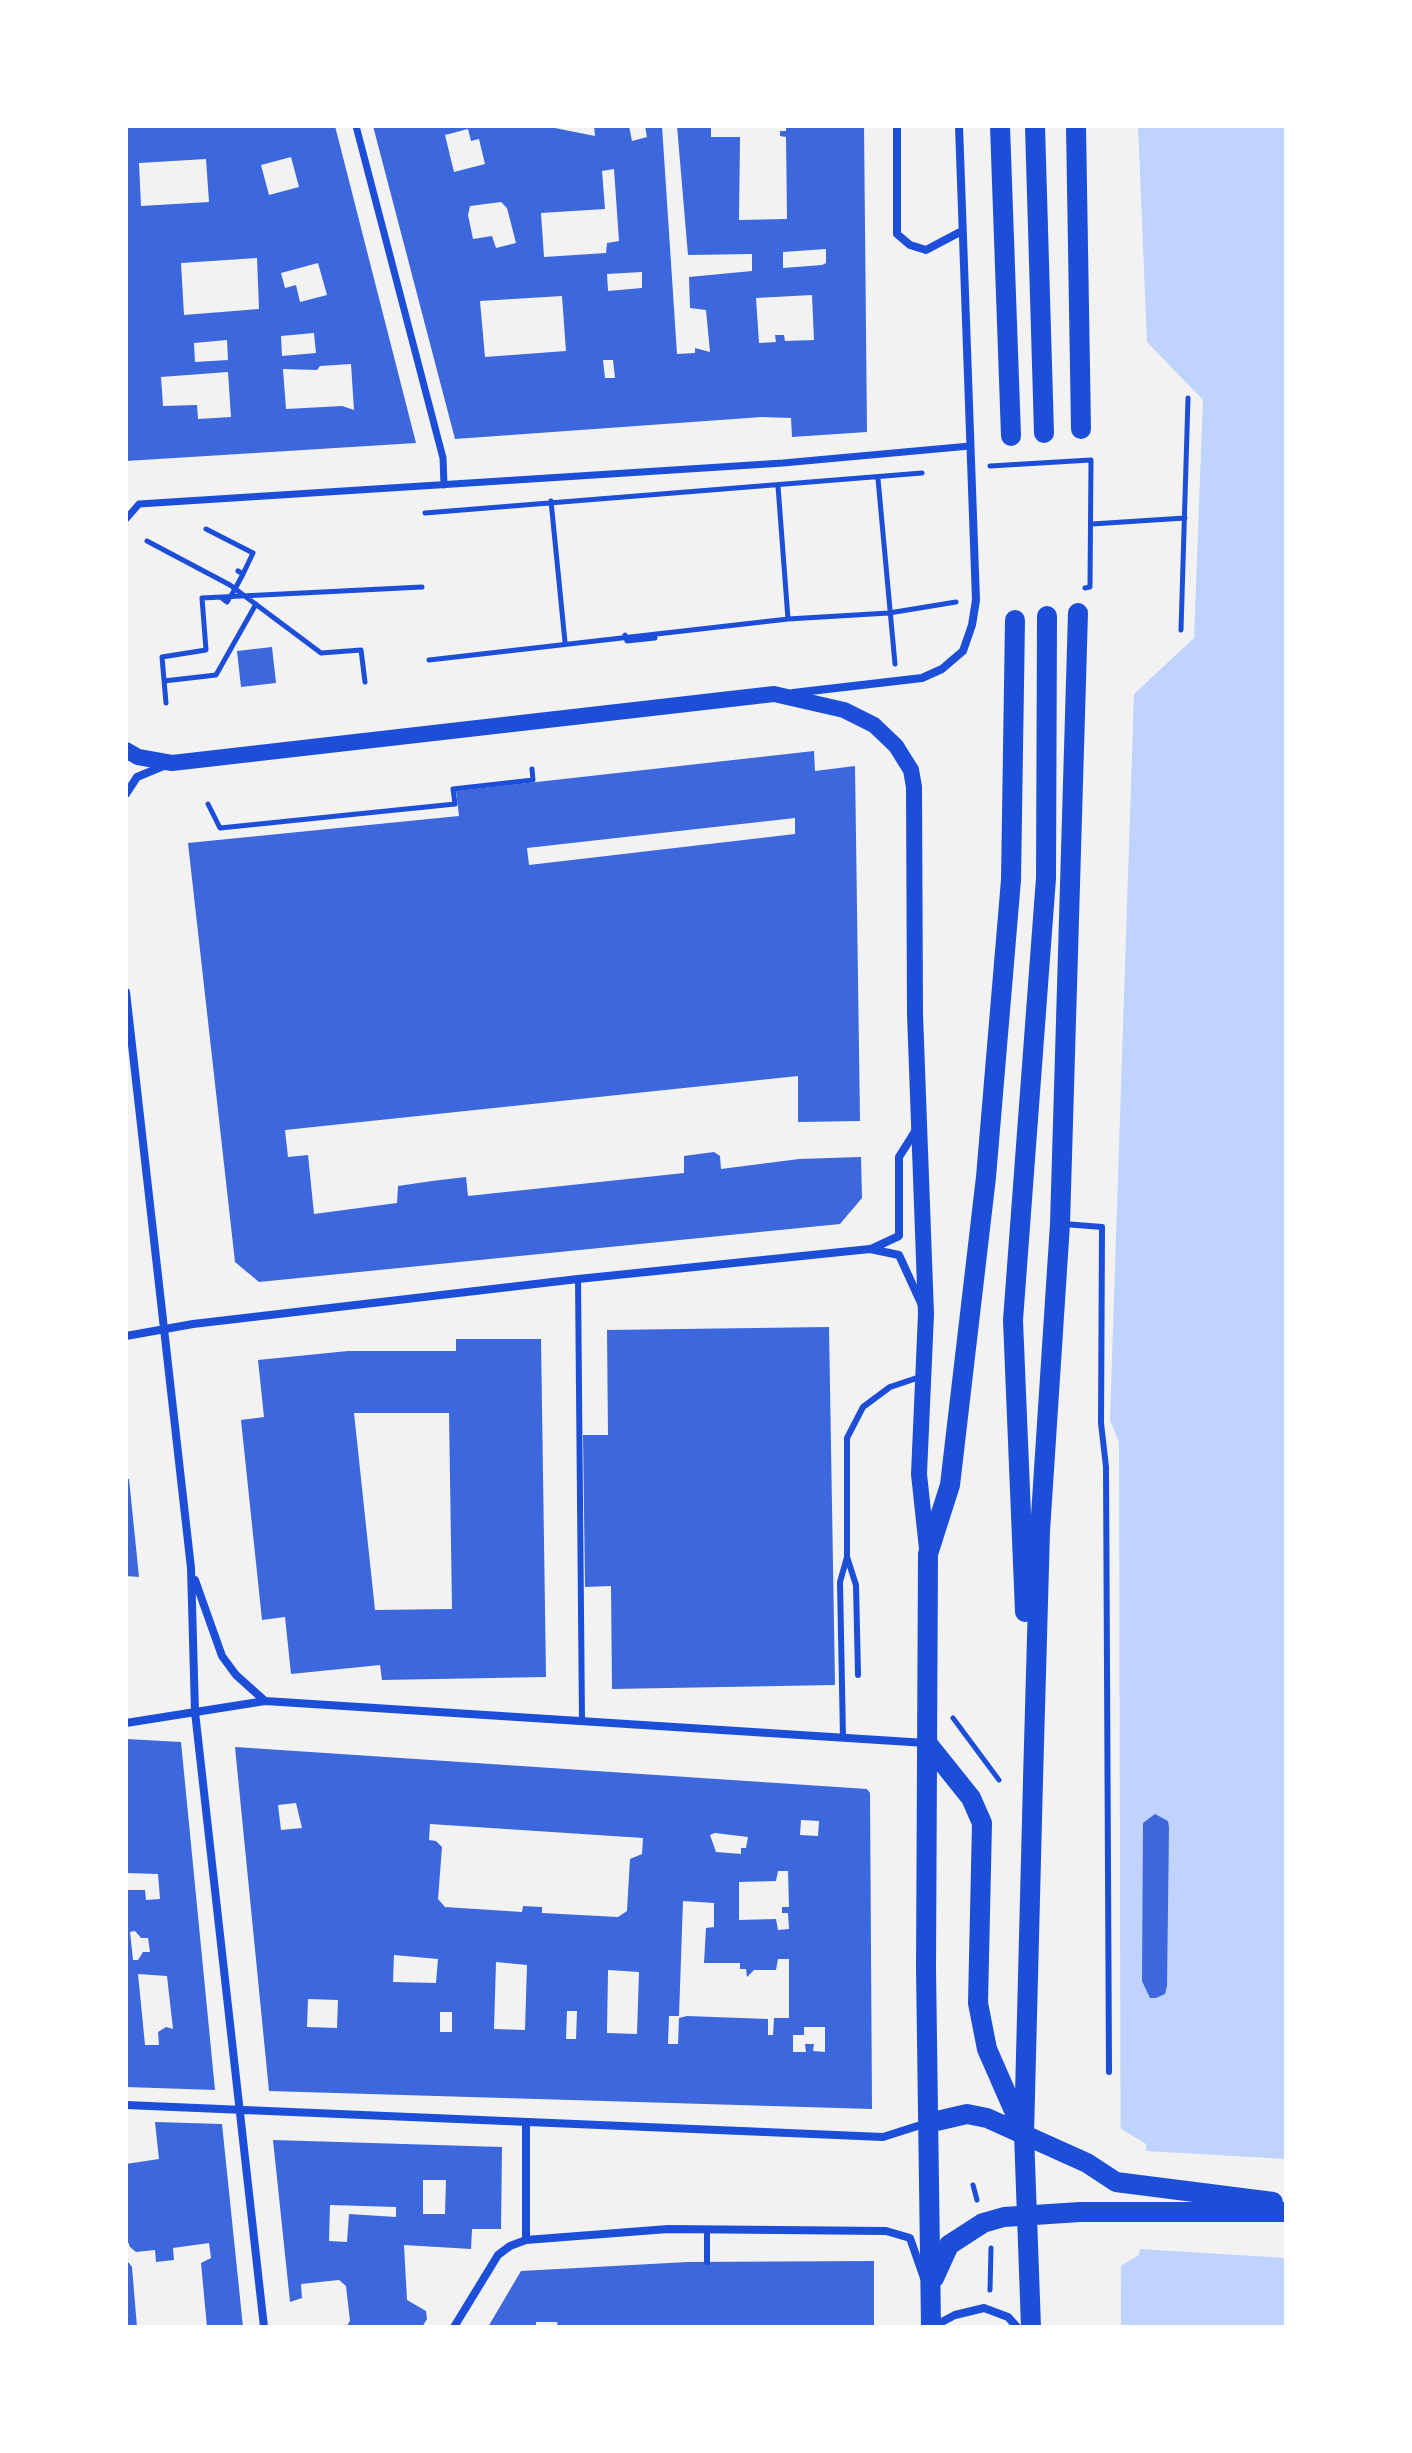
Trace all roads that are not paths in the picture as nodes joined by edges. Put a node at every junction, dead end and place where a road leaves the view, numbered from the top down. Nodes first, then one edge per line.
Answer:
1 (356, 126) edge
2 (897, 126) edge
3 (959, 126) edge
4 (1000, 126) edge
5 (1035, 126) edge
6 (1076, 126) edge
7 (962, 231) junction
8 (1081, 429) dead end
9 (1044, 433) dead end
10 (1011, 436) dead end
11 (970, 446) junction
12 (444, 485) junction
13 (126, 519) edge
14 (1078, 613) dead end
15 (1047, 616) dead end
16 (1015, 620) dead end
17 (774, 694) junction
18 (126, 750) edge
19 (172, 763) junction
20 (126, 794) edge
21 (126, 992) edge
22 (921, 1123) junction
23 (1060, 1224) junction
24 (870, 1249) junction
25 (578, 1279) junction
26 (926, 1314) junction
27 (165, 1330) junction
28 (126, 1336) edge
29 (923, 1376) junction
30 (928, 1554) junction
31 (847, 1557) junction
32 (191, 1568) junction
33 (858, 1675) dead end
34 (265, 1701) junction
35 (195, 1712) junction
36 (582, 1721) junction
37 (126, 1723) edge
38 (843, 1738) junction
39 (927, 1743) junction
40 (1033, 1780) junction
41 (1109, 2072) dead end
42 (126, 2105) edge
43 (241, 2108) junction
44 (928, 2123) junction
45 (526, 2124) junction
46 (1024, 2134) junction
47 (1286, 2203) edge
48 (1286, 2212) edge
49 (1028, 2214) junction
50 (707, 2229) junction
51 (526, 2240) junction
52 (707, 2262) dead end
53 (929, 2294) junction
54 (264, 2327) edge
55 (454, 2327) edge
56 (931, 2327) edge
57 (1017, 2327) edge
58 (1031, 2327) edge

1 - 12 street
2 - 7 street
3 - 7 street
4 - 10 main road
5 - 9 main road
6 - 8 main road
7 - 11 street
11 - 12 street
11 - 17 street
12 - 13 street
14 - 23 main road
15 - 40 main road
16 - 30 main road
17 - 19 main road
17 - 22 main road
18 - 19 main road
19 - 20 street
21 - 27 street
22 - 24 street
22 - 26 main road
23 - 40 main road
23 - 41 lane
24 - 25 street
24 - 26 street
25 - 27 street
25 - 36 lane
26 - 29 main road
27 - 28 street
27 - 32 street
29 - 30 main road
29 - 31 lane
30 - 39 main road
31 - 33 lane
31 - 38 lane
32 - 34 street
32 - 35 street
34 - 35 street
34 - 36 street
35 - 37 street
35 - 43 street
36 - 38 street
38 - 39 street
39 - 44 main road
39 - 46 main road
40 - 46 main road
42 - 43 street
43 - 45 street
43 - 54 street
44 - 45 street
44 - 46 main road
44 - 53 main road
45 - 51 street
46 - 47 main road
46 - 49 main road
48 - 49 main road
49 - 53 main road
49 - 58 main road
50 - 51 street
50 - 52 lane
50 - 53 street
51 - 55 street
53 - 56 main road
56 - 57 street

